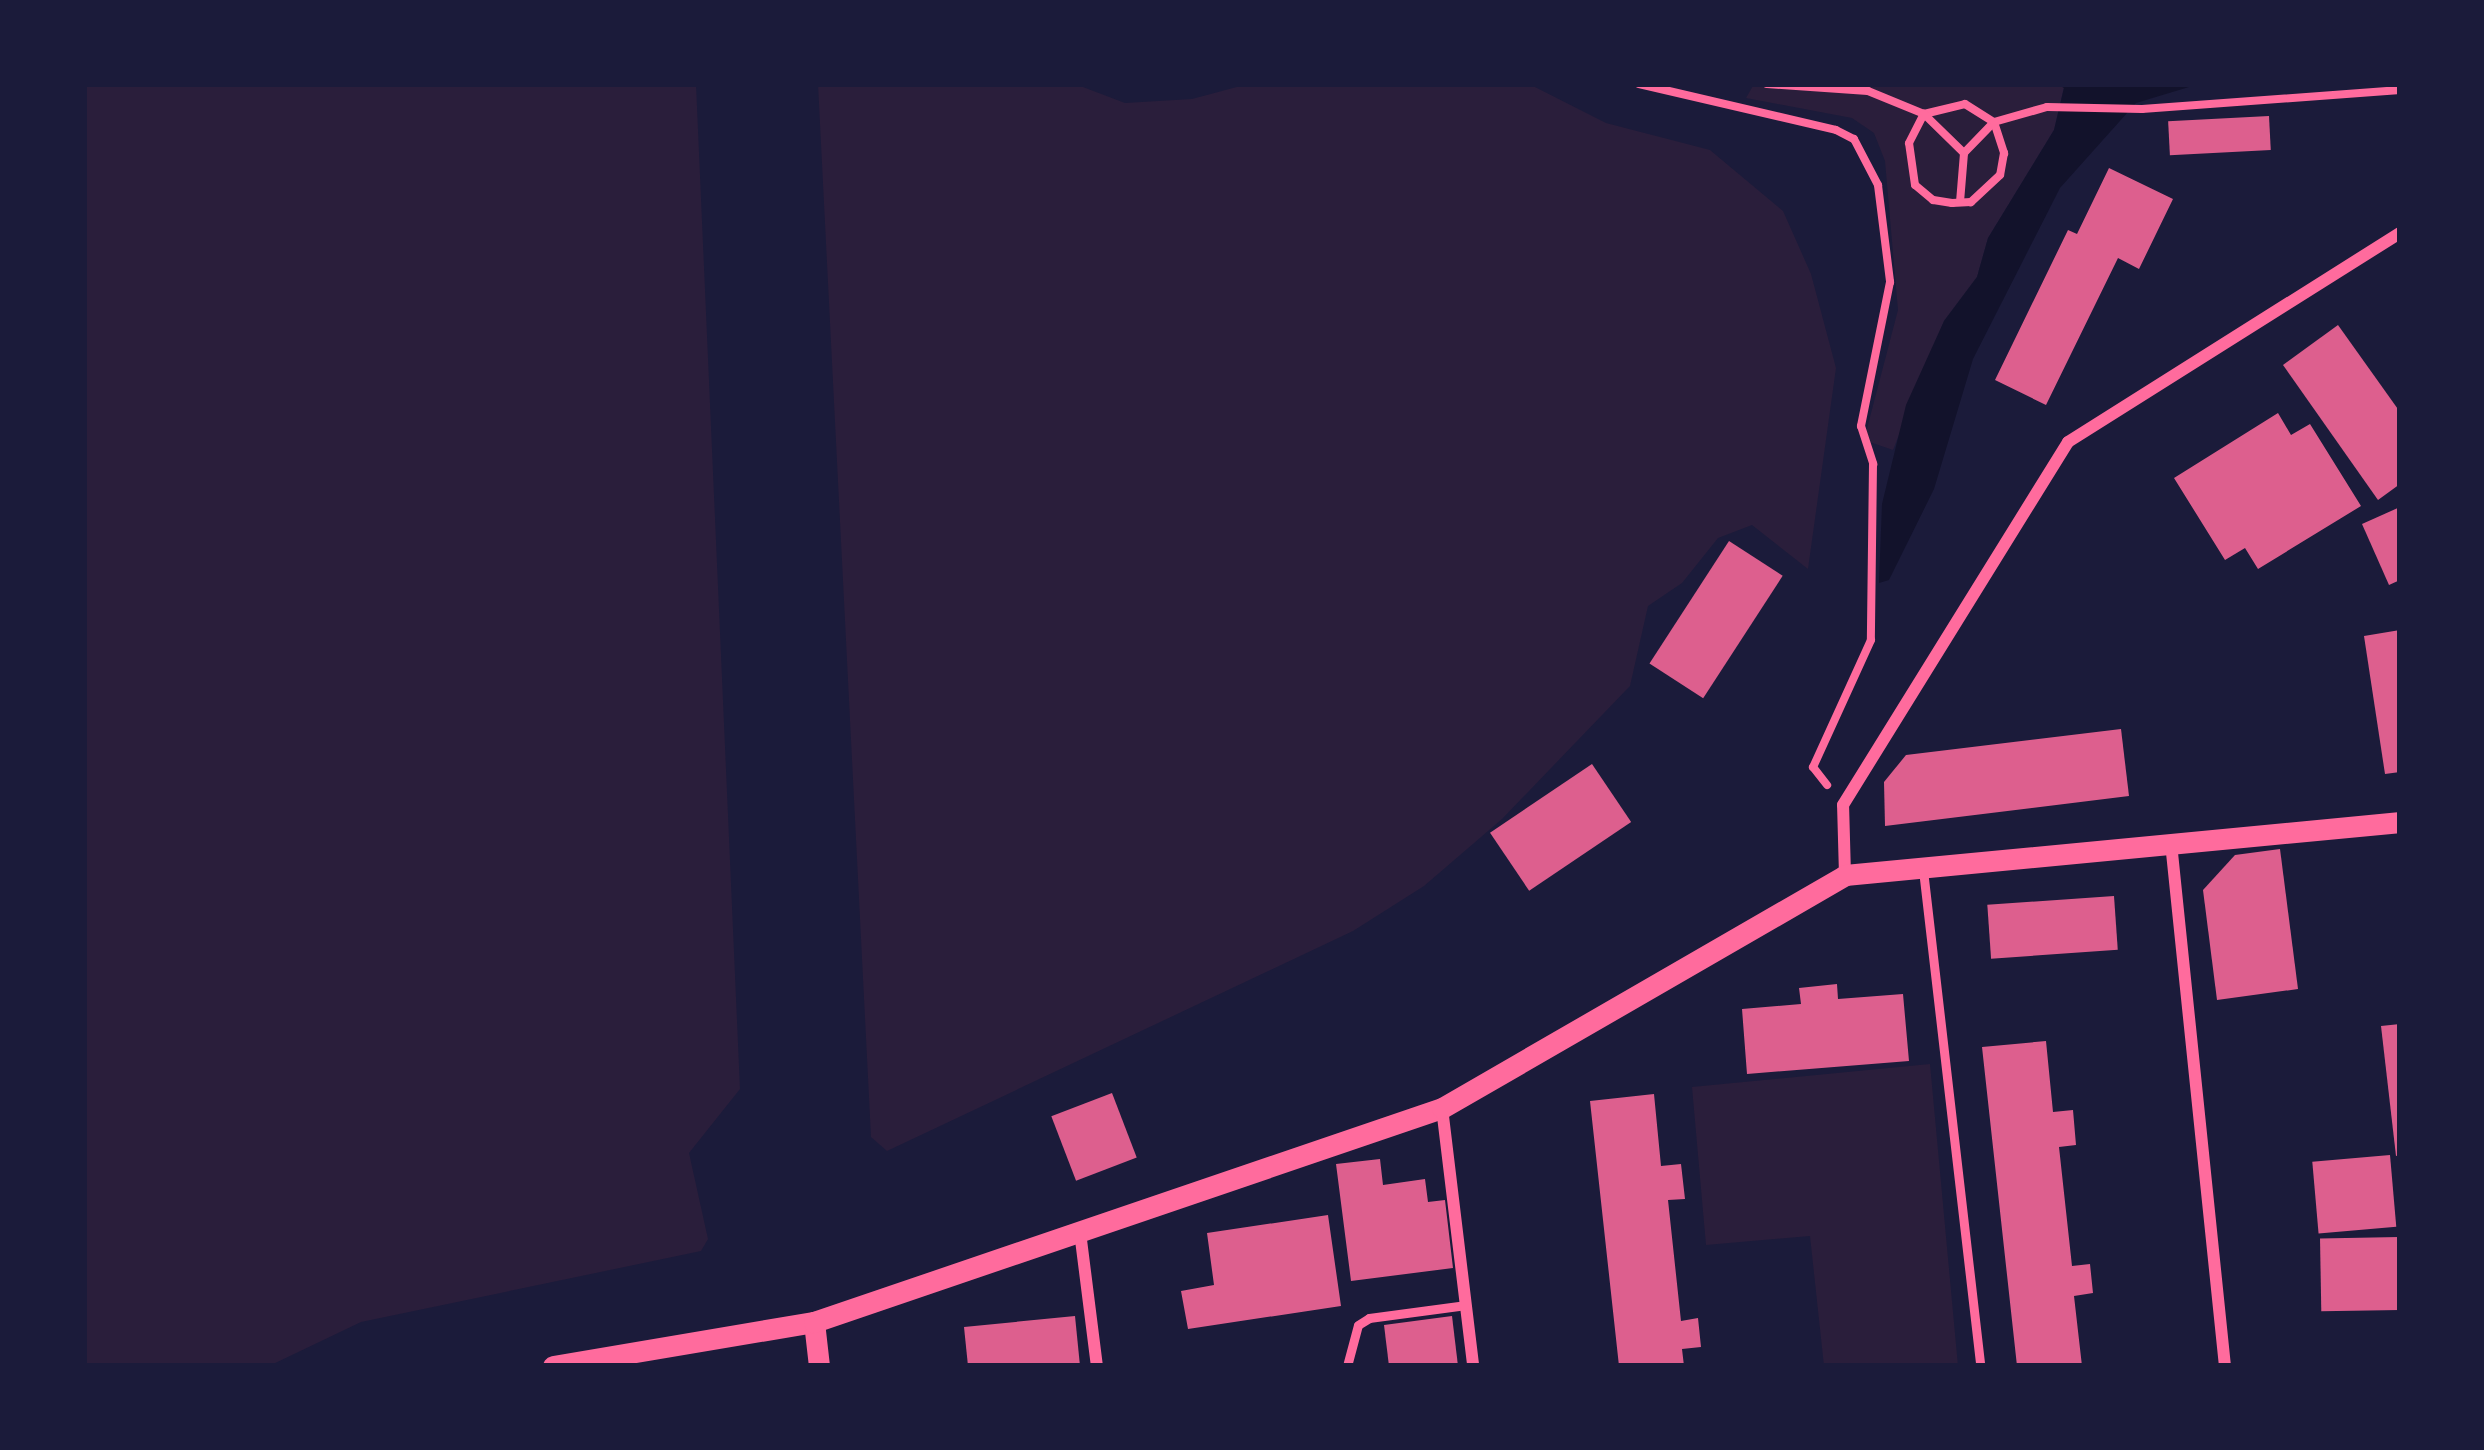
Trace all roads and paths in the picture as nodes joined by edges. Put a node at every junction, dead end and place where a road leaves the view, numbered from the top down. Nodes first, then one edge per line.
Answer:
1 (1640, 84) edge
2 (1767, 84) edge
3 (2400, 90) edge
4 (1924, 114) junction
5 (1994, 122) junction
6 (1964, 153) junction
7 (1960, 202) junction
8 (2400, 232) edge
9 (1843, 805) junction
10 (2400, 822) edge
11 (2171, 844) junction
12 (1923, 870) junction
13 (1845, 875) junction
14 (1442, 1108) junction
15 (1080, 1232) junction
16 (1466, 1305) junction
17 (814, 1322) junction
18 (554, 1366) edge
19 (819, 1366) edge
20 (1097, 1366) edge
21 (1347, 1366) edge
22 (1474, 1366) edge
23 (1980, 1366) edge
24 (2224, 1366) edge

1 - 9 path
2 - 4 path
3 - 5 path
4 - 5 path
4 - 6 path
4 - 7 path
5 - 6 path
5 - 7 path
6 - 7 path
8 - 9 street
9 - 13 street
10 - 11 street
11 - 12 street
11 - 24 street
12 - 13 street
12 - 23 lane
13 - 14 street
14 - 15 street
14 - 16 street
15 - 17 street
15 - 20 street
16 - 21 lane
16 - 22 street
17 - 18 street
17 - 19 street

